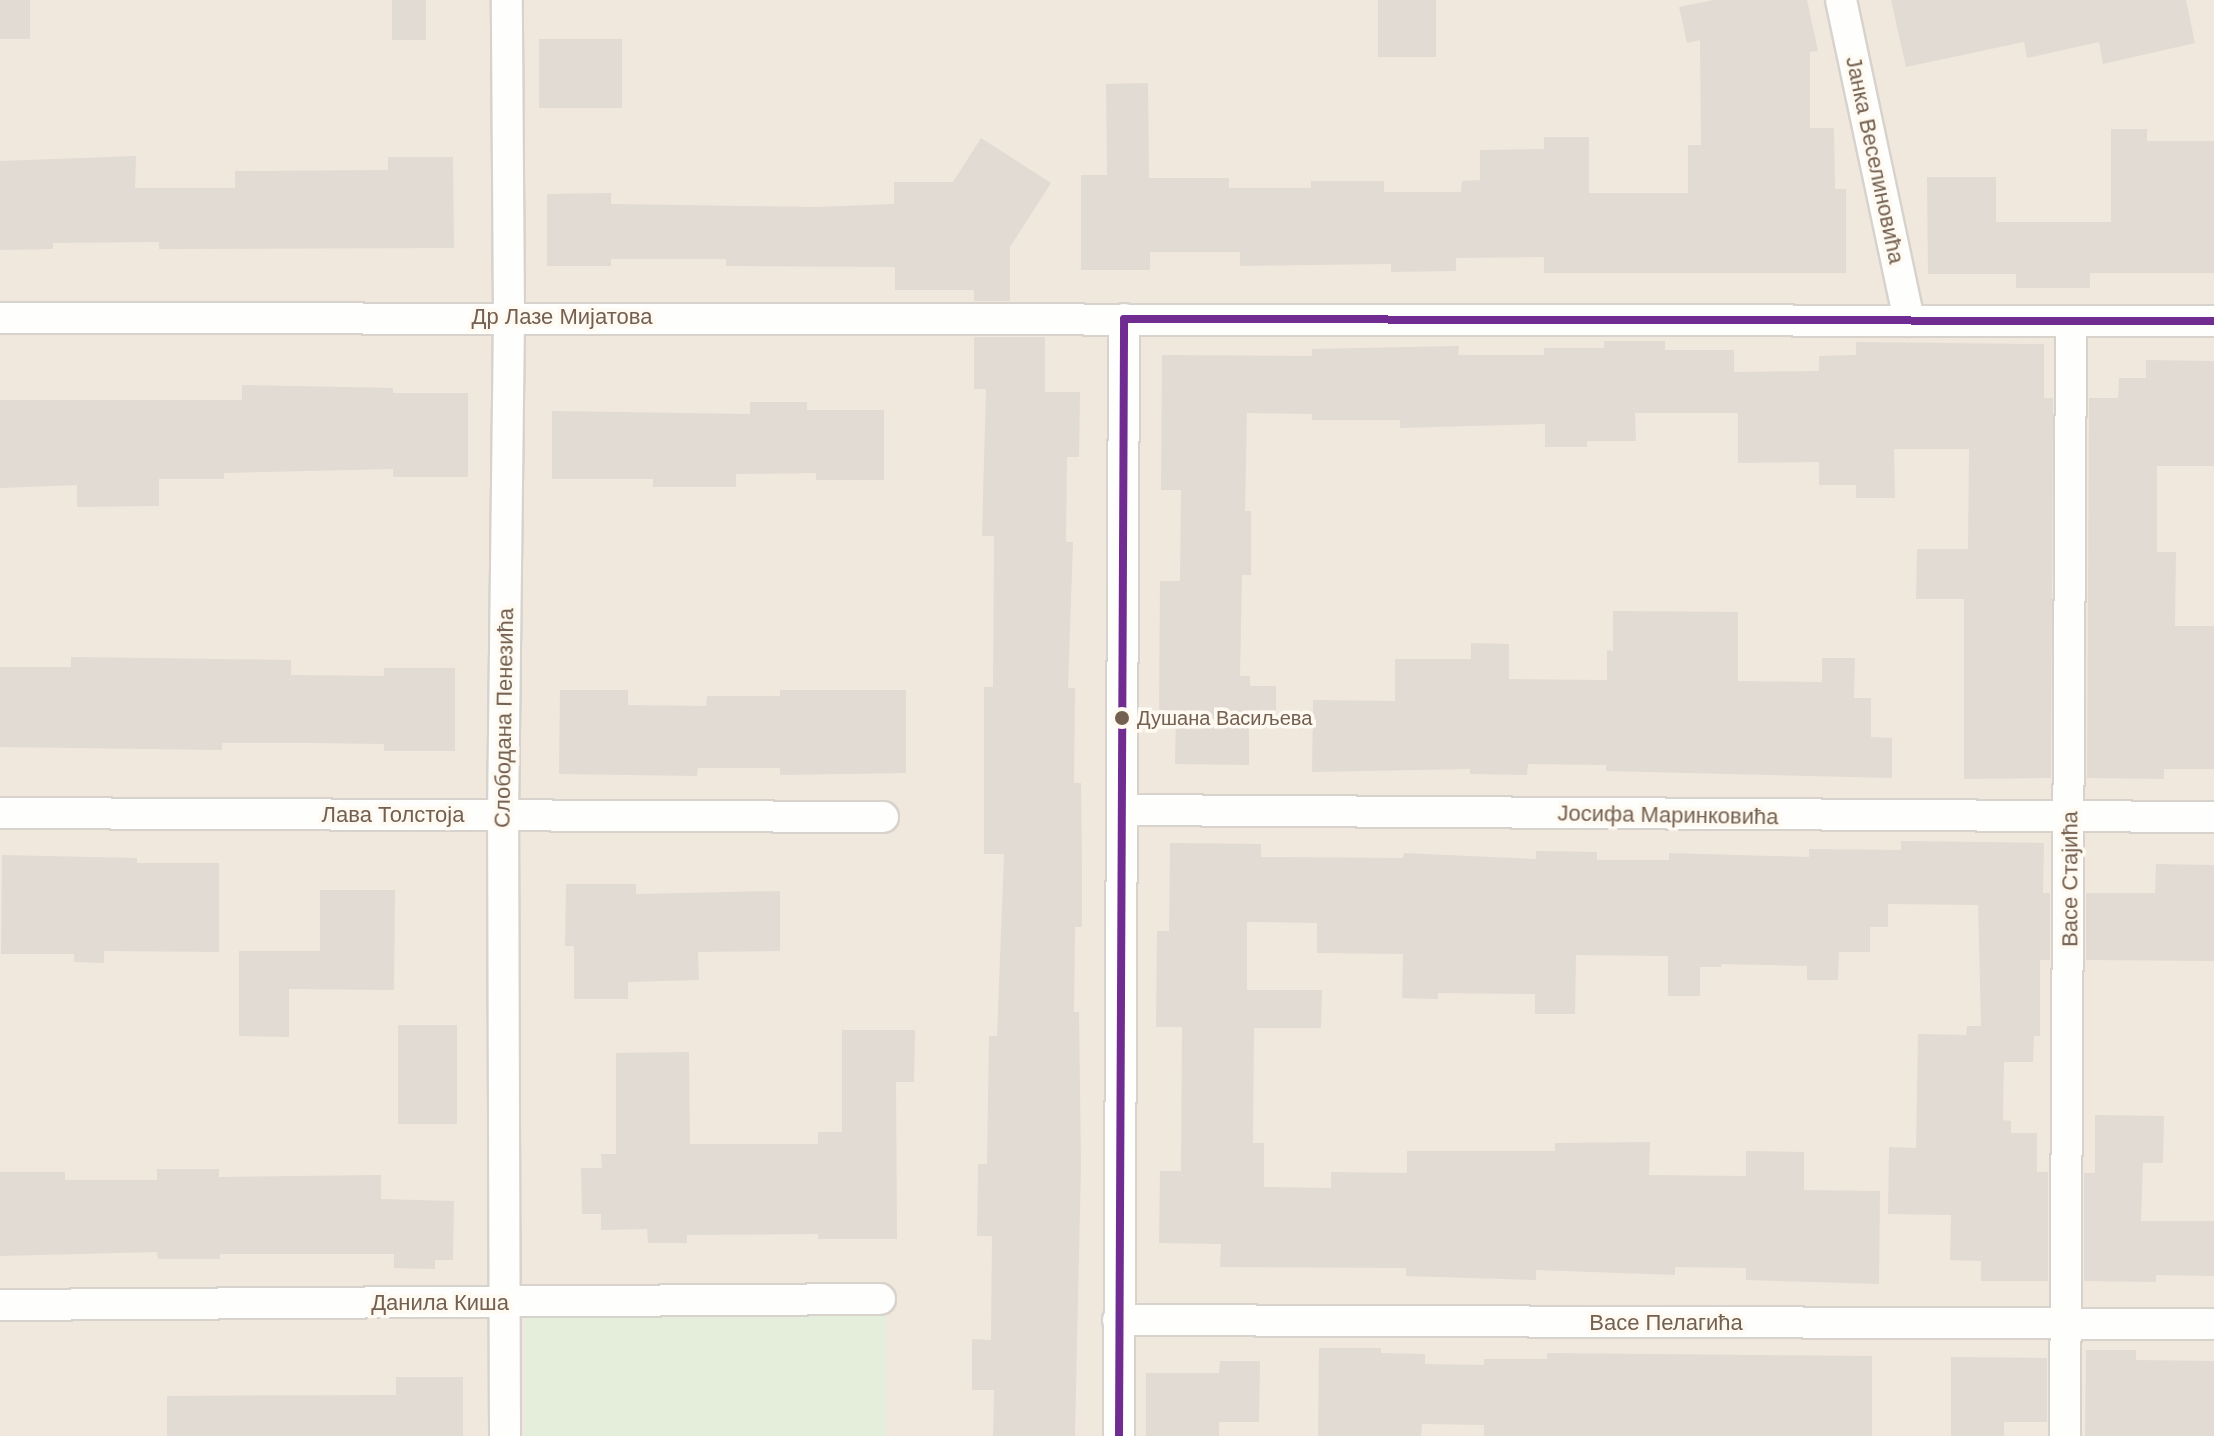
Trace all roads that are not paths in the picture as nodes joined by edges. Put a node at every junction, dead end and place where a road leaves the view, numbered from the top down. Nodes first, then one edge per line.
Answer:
1 (507, 0) edge
2 (1841, 0) edge
3 (509, 316) junction
4 (0, 318) edge
5 (1124, 319) junction
6 (1909, 321) junction
7 (2214, 321) edge
8 (2071, 322) junction
9 (1123, 810) junction
10 (0, 813) edge
11 (503, 816) junction
12 (883, 817) dead end
13 (2214, 817) edge
14 (2071, 818) junction
15 (880, 1299) dead end
16 (504, 1303) junction
17 (0, 1305) edge
18 (1118, 1320) junction
19 (2214, 1324) edge
20 (2067, 1325) junction
21 (505, 1436) edge
22 (1119, 1436) edge
23 (2065, 1436) edge

1 - 3 street, Слободана Пенезића
2 - 6 street, Јанка Веселиновића
3 - 4 street, Др Лазе Мијатова
3 - 5 street, Др Лазе Мијатова
3 - 11 street, Слободана Пенезића
5 - 6 street
5 - 9 street
6 - 8 street
7 - 8 street
8 - 14 street, Васе Стајића
9 - 14 street, Јосифа Маринковића
9 - 18 street
10 - 11 street, Лава Толстоја
11 - 12 street, Лава Толстоја
11 - 16 street, Слободана Пенезића
13 - 14 street, Јосифа Маринковића
14 - 20 street, Васе Стајића
15 - 16 street, Данила Киша
16 - 17 street, Данила Киша
16 - 21 street, Слободана Пенезића
18 - 20 street, Васе Пелагића
18 - 22 street
19 - 20 street, Васе Пелагића
20 - 23 street, Васе Стајића

